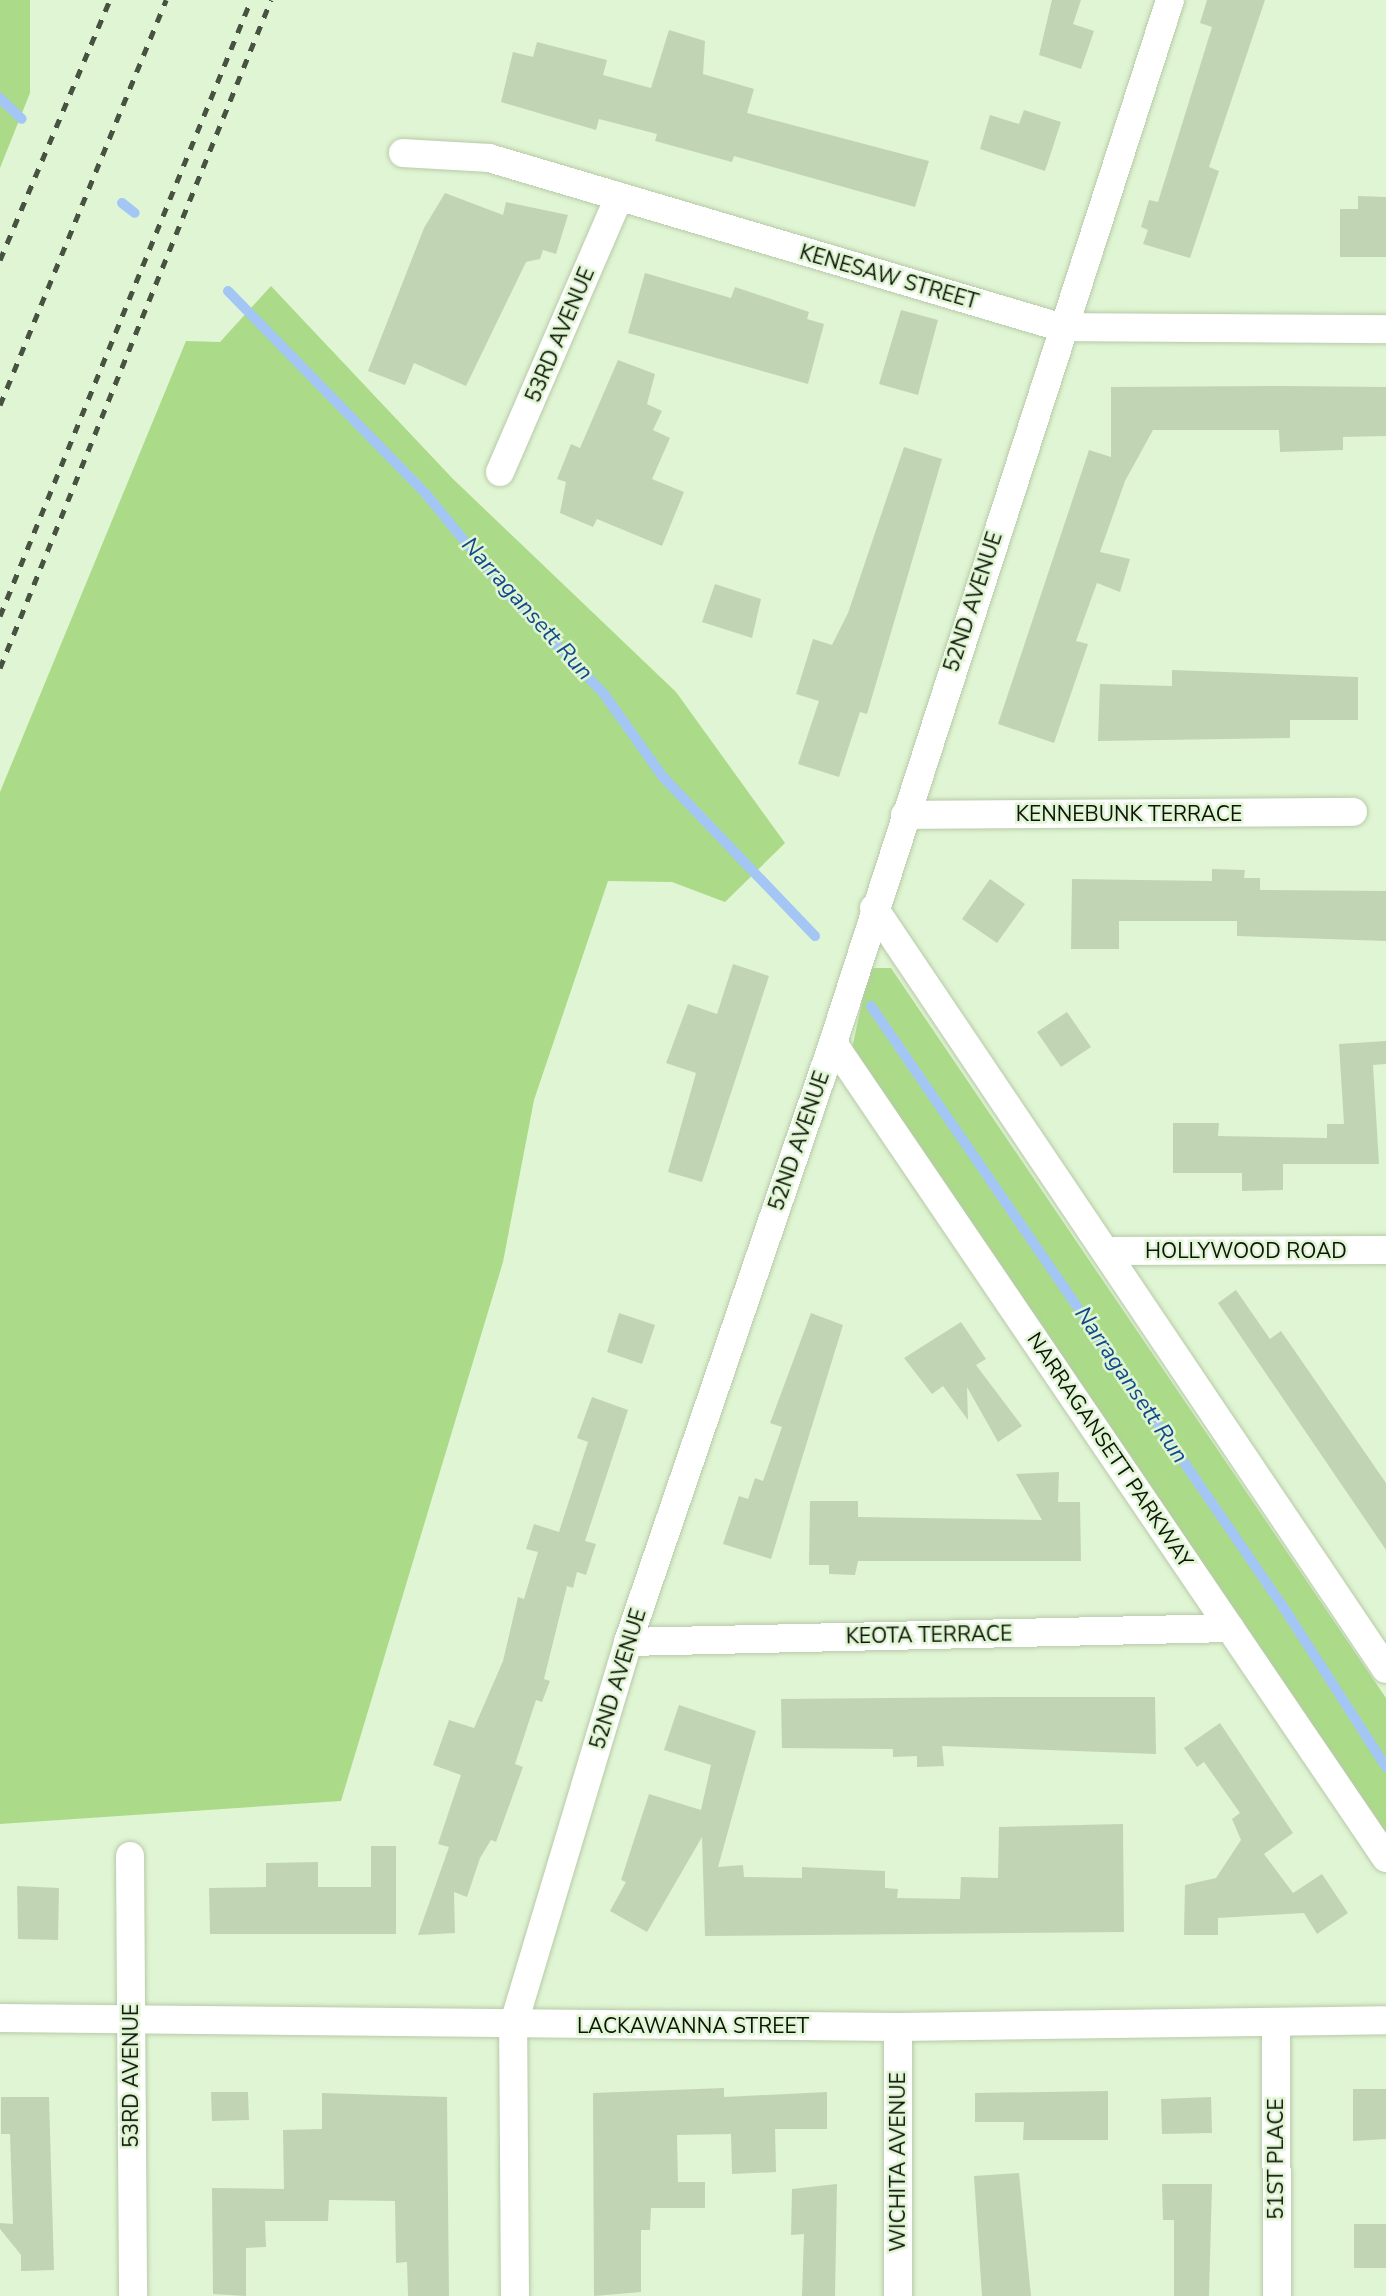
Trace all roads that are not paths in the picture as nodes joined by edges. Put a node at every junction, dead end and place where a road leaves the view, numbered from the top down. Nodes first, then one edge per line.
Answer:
1 (1170, 0) edge
2 (403, 153) dead end
3 (619, 197) junction
4 (1060, 327) junction
5 (1386, 329) edge
6 (500, 472) dead end
7 (1353, 812) dead end
8 (905, 815) junction
9 (874, 908) junction
10 (833, 1043) junction
11 (1386, 1250) edge
12 (1105, 1251) junction
13 (1230, 1628) junction
14 (628, 1642) junction
15 (1386, 1670) edge
16 (130, 1856) dead end
17 (1386, 1858) edge
18 (0, 2018) edge
19 (131, 2018) junction
20 (1386, 2020) edge
21 (1276, 2022) junction
22 (513, 2025) junction
23 (898, 2027) junction
24 (133, 2296) edge
25 (515, 2296) edge
26 (898, 2296) edge
27 (1277, 2296) edge

1 - 4 street, 52ND AVENUE
2 - 3 street, KENESAW STREET
3 - 4 street, KENESAW STREET
3 - 6 street, 53RD AVENUE
4 - 5 street, KENESAW STREET
4 - 8 street, 52ND AVENUE
7 - 8 street, KENNEBUNK TERRACE
8 - 9 street, 52ND AVENUE
9 - 10 street, 52ND AVENUE
9 - 12 street
10 - 13 street, NARRAGANSETT PARKWAY
10 - 14 street, 52ND AVENUE
11 - 12 street, HOLLYWOOD ROAD
12 - 15 street
13 - 14 street, KEOTA TERRACE
13 - 17 street, NARRAGANSETT PARKWAY
14 - 22 street, 52ND AVENUE
16 - 19 street, 53RD AVENUE
18 - 19 street, LACKAWANNA STREET
19 - 22 street, LACKAWANNA STREET
19 - 24 street, 53RD AVENUE
20 - 21 street, LACKAWANNA STREET
21 - 23 street, LACKAWANNA STREET
21 - 27 street, 51ST PLACE
22 - 23 street, LACKAWANNA STREET
22 - 25 street, 52ND AVENUE
23 - 26 street, WICHITA AVENUE

